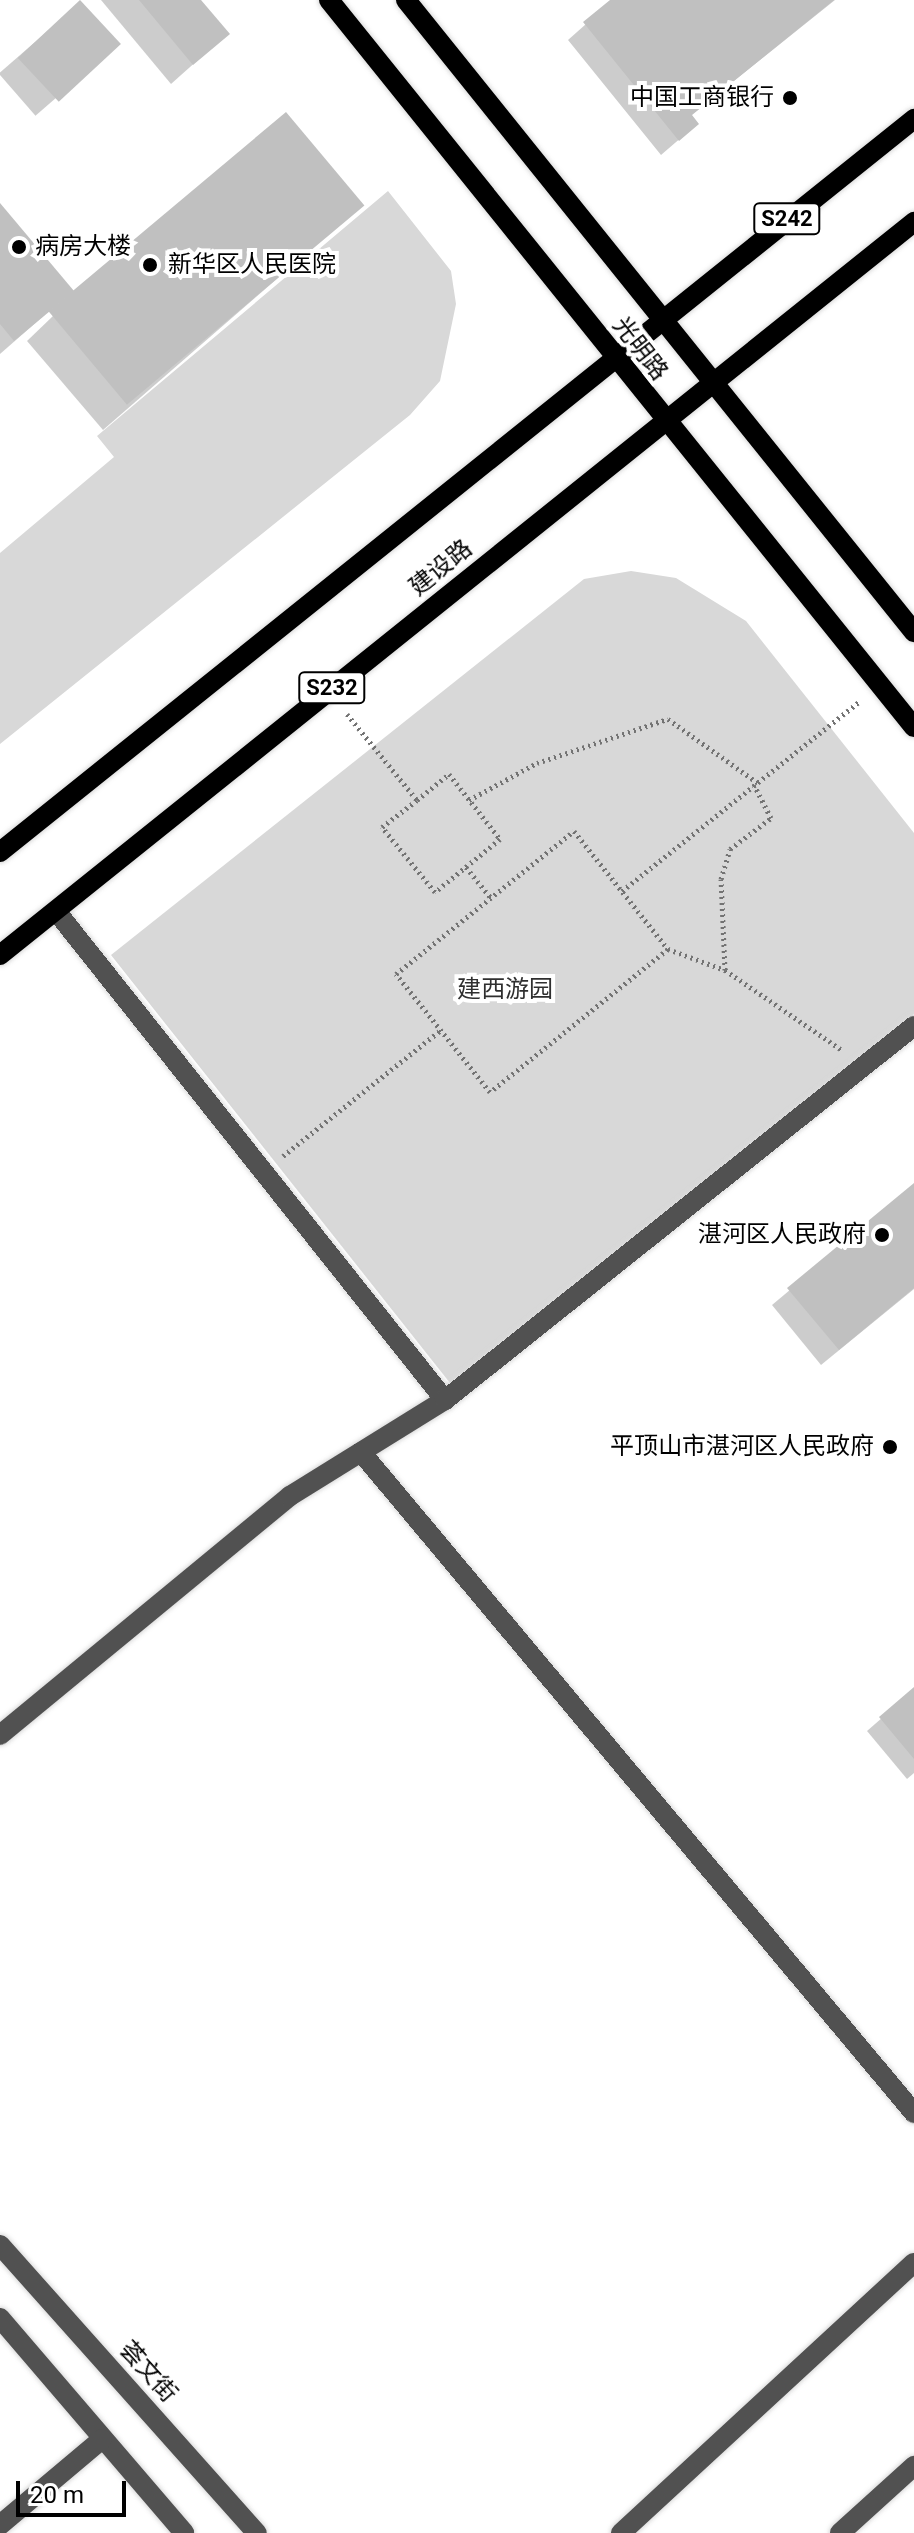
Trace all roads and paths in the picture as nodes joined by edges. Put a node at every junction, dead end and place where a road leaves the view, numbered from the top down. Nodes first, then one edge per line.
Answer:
1 (329, 0) edge
2 (406, 0) edge
3 (914, 119) edge
4 (914, 222) edge
5 (661, 319) junction
6 (613, 357) junction
7 (714, 382) junction
8 (665, 422) junction
9 (914, 632) edge
10 (880, 685) junction
11 (328, 692) junction
12 (914, 727) edge
13 (756, 784) junction
14 (417, 800) junction
15 (469, 800) junction
16 (0, 852) edge
17 (466, 867) junction
18 (622, 891) junction
19 (491, 898) junction
20 (56, 911) junction
21 (668, 949) junction
22 (0, 955) edge
23 (725, 970) junction
24 (914, 1026) edge
25 (441, 1030) junction
26 (861, 1068) junction
27 (263, 1171) junction
28 (445, 1400) junction
29 (361, 1452) junction
30 (0, 1735) edge
31 (914, 2113) edge
32 (0, 2245) edge
33 (914, 2263) edge
34 (0, 2318) edge
35 (102, 2439) junction
36 (914, 2466) edge
37 (0, 2525) edge
38 (184, 2533) edge
39 (257, 2533) edge
40 (621, 2533) edge
41 (840, 2533) edge

1 - 6 main road, 光明路
2 - 5 main road, 光明路
3 - 5 main road, S242
4 - 7 main road, 建设路
5 - 6 main road
5 - 7 main road, 光明路
6 - 8 main road, 光明路
6 - 16 main road
7 - 8 main road, 建设路
7 - 9 main road, 光明路
8 - 10 main road, 光明路
8 - 11 main road, 建设路 / S232
10 - 12 main road, 光明路
10 - 13 path
11 - 14 path
11 - 20 main road, 建设路 / S232
13 - 15 path
13 - 18 path
13 - 23 path
14 - 15 path
14 - 17 path
15 - 17 path
17 - 19 path
18 - 19 path
18 - 21 path
19 - 25 path
20 - 22 main road, 建设路 / S232
20 - 27 street
21 - 23 path
21 - 25 path
23 - 26 path
24 - 26 street
25 - 27 path
26 - 28 street
27 - 28 street
28 - 29 street
29 - 30 street
29 - 31 street
32 - 39 street, 荟文街
33 - 40 street
34 - 35 street
35 - 37 street
35 - 38 street
36 - 41 street

